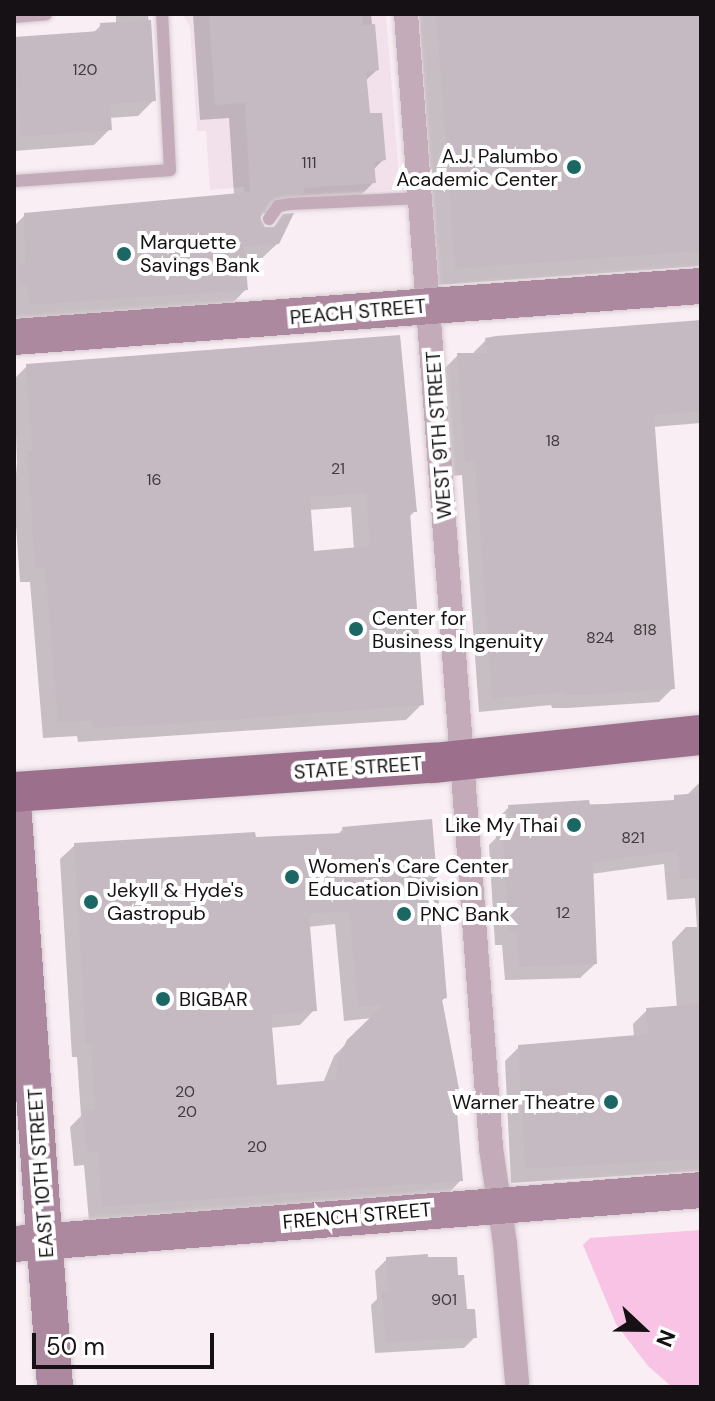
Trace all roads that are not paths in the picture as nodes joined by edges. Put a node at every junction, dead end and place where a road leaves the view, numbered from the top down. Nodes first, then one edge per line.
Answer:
1 (46, 14) edge
2 (162, 14) edge
3 (406, 14) edge
4 (14, 17) edge
5 (14, 181) edge
6 (421, 198) junction
7 (269, 219) dead end
8 (701, 286) edge
9 (429, 306) junction
10 (14, 337) edge
11 (701, 735) edge
12 (463, 759) junction
13 (14, 792) edge
14 (14, 816) edge
15 (701, 1190) edge
16 (499, 1205) junction
17 (30, 1242) edge
18 (517, 1381) dead end
19 (55, 1387) edge

1 - 4 lane
2 - 5 lane
3 - 6 street, WEST 9TH STREET
6 - 7 lane
6 - 9 street, WEST 9TH STREET
8 - 9 main road, PEACH STREET
9 - 10 main road, PEACH STREET
9 - 12 street, WEST 9TH STREET
11 - 12 main road, STATE STREET
12 - 13 main road, STATE STREET
12 - 16 street, WEST 9TH STREET
14 - 17 main road, EAST 10TH STREET
15 - 16 main road, FRENCH STREET
16 - 17 main road, FRENCH STREET
16 - 18 street, WEST 9TH STREET
17 - 19 main road, EAST 10TH STREET

